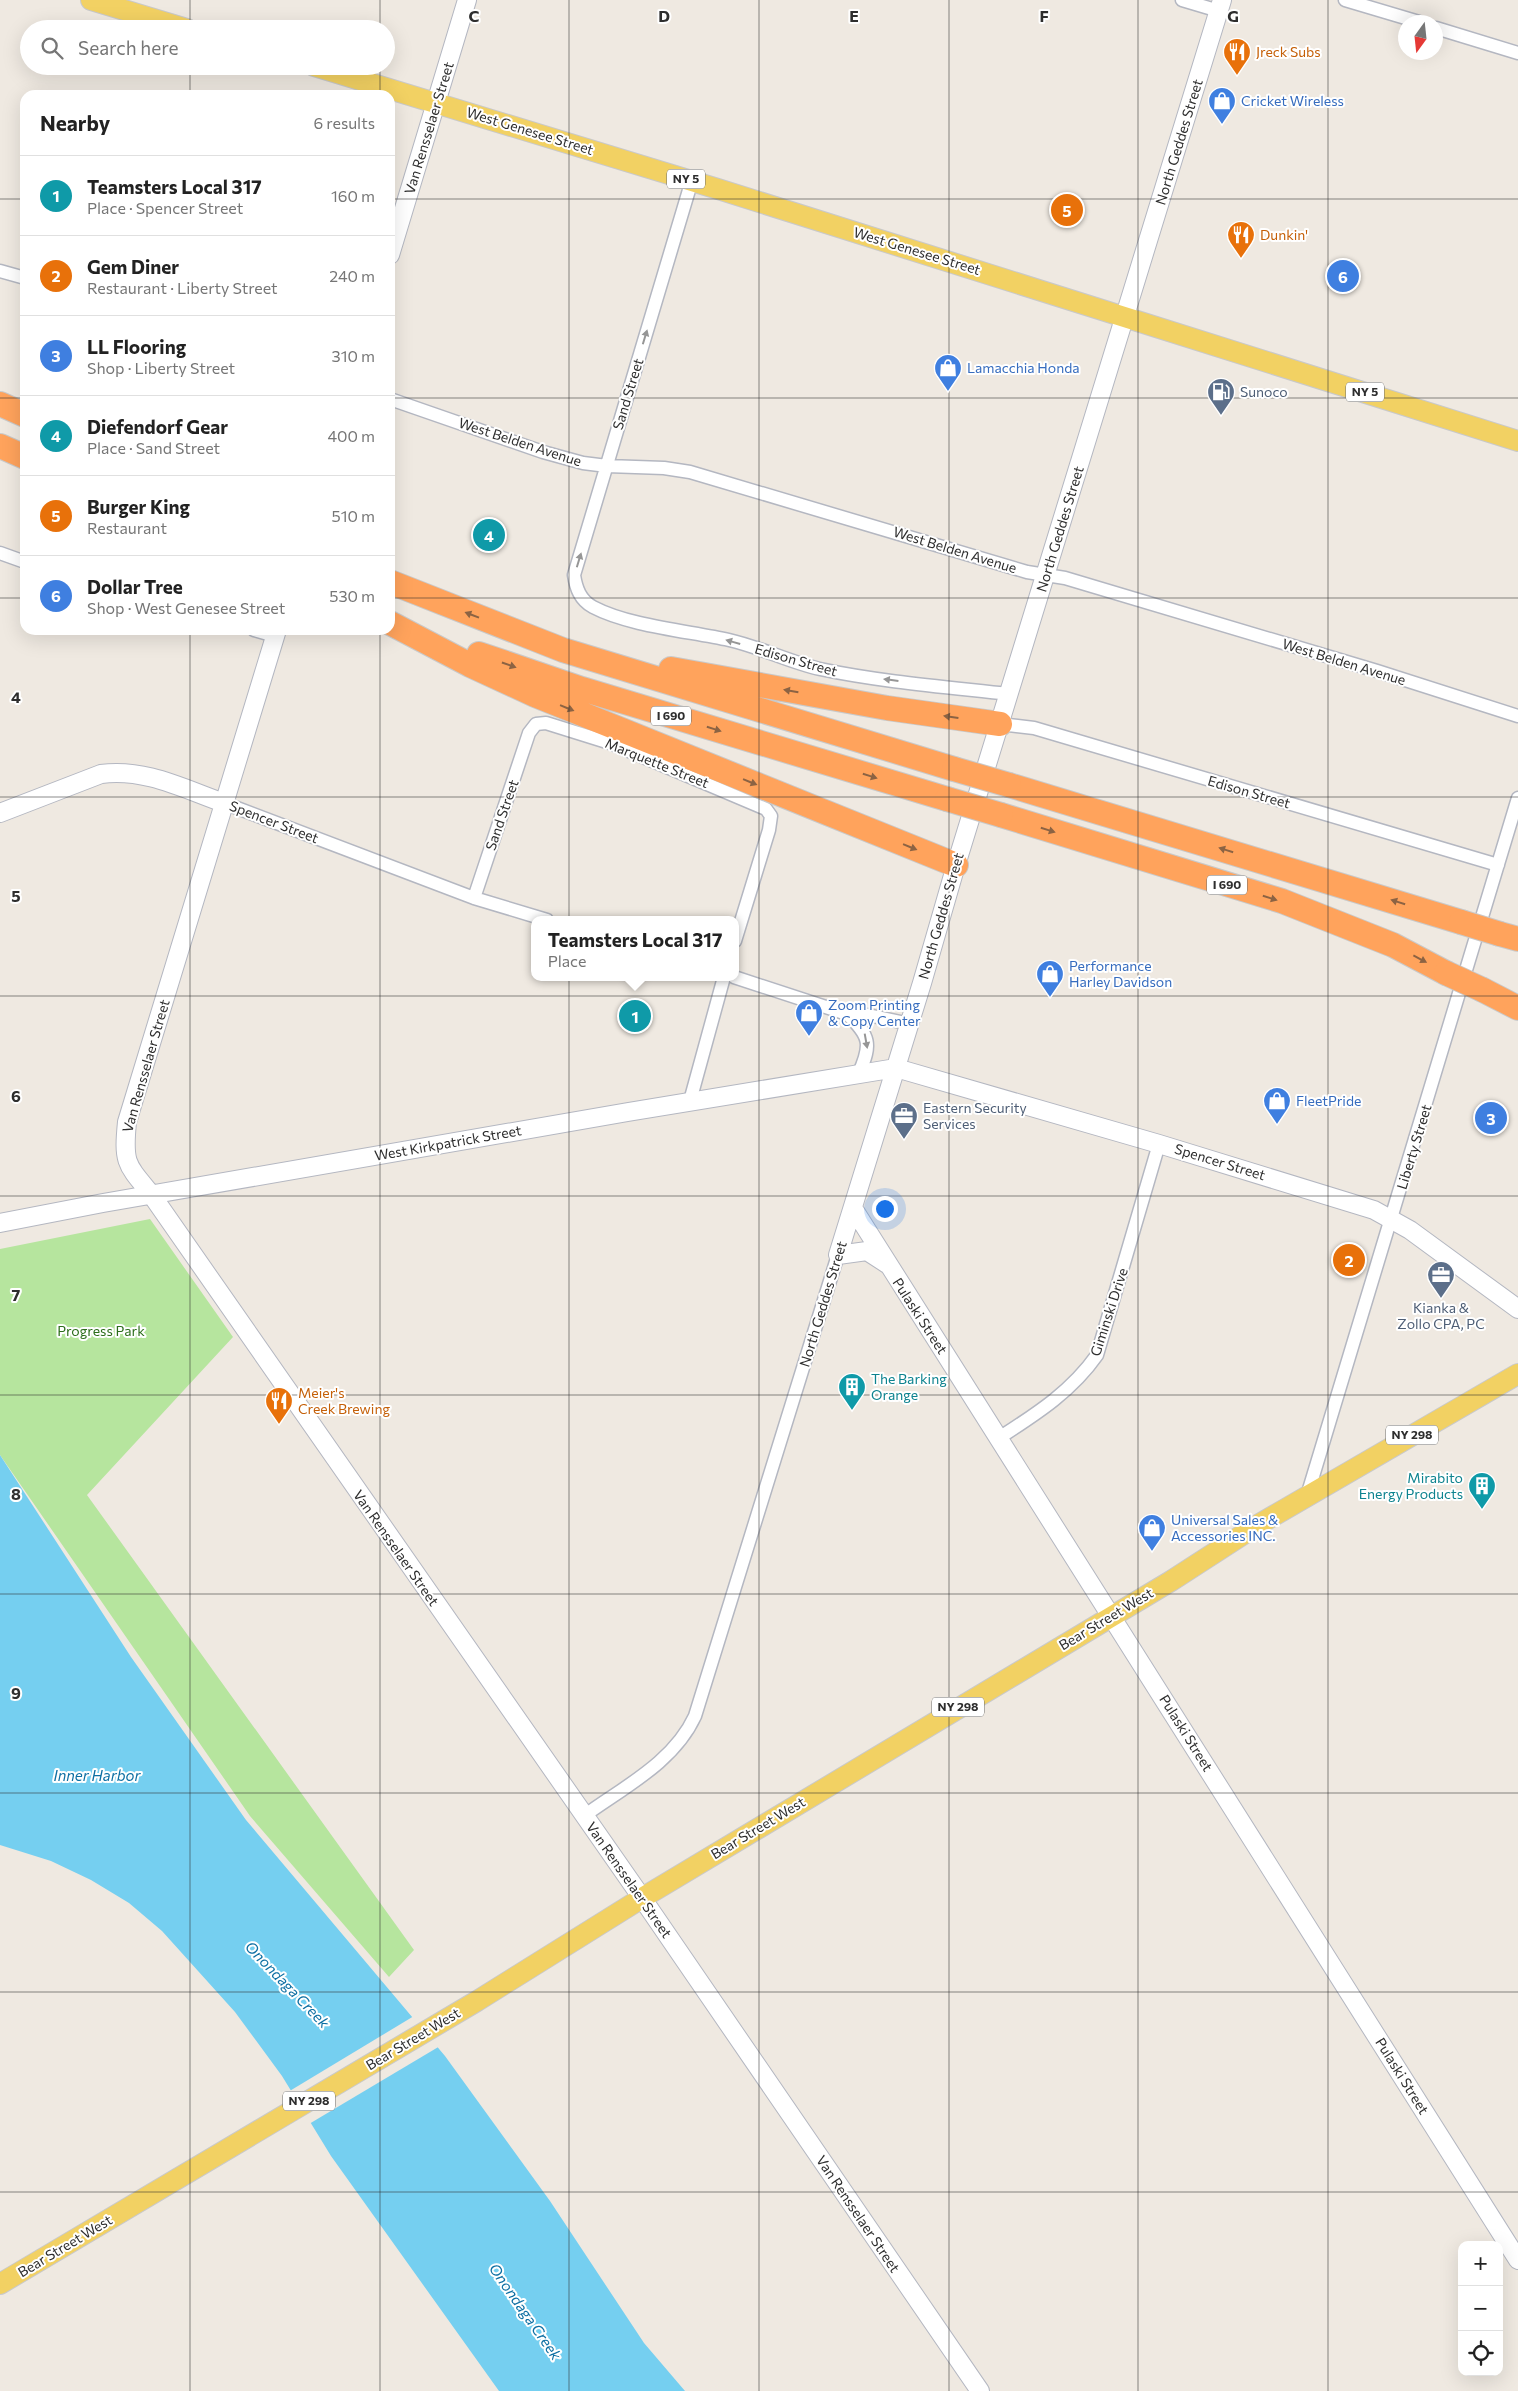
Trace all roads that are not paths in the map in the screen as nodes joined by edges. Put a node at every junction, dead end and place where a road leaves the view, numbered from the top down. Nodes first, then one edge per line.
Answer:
1 (91, 0) edge
2 (467, 0) edge
3 (1182, 0) edge
4 (1345, 0) edge
5 (1220, 5) edge
6 (1398, 16) edge
7 (158, 20) edge
8 (1443, 30) edge
9 (1518, 53) edge
10 (344, 75) edge
11 (436, 102) junction
12 (692, 180) junction
13 (395, 238) edge
14 (0, 271) edge
15 (20, 277) edge
16 (1126, 317) junction
17 (395, 401) edge
18 (0, 404) edge
19 (20, 413) edge
20 (1518, 441) edge
21 (0, 446) edge
22 (20, 455) edge
23 (607, 466) junction
24 (0, 553) edge
25 (20, 560) edge
26 (1046, 576) junction
27 (395, 584) edge
28 (588, 603) joint
29 (395, 624) edge
30 (395, 625) edge
31 (517, 632) junction
32 (275, 635) edge
33 (1009, 694) junction
34 (1518, 716) edge
35 (1000, 724) junction
36 (529, 733) joint
37 (1518, 798) edge
38 (224, 804) junction
39 (0, 813) edge
40 (956, 865) junction
41 (1498, 865) junction
42 (474, 898) junction
43 (534, 916) edge
44 (739, 928) edge
45 (1509, 937) edge
46 (739, 979) edge
47 (723, 981) edge
48 (1518, 1008) edge
49 (848, 1014) junction
50 (910, 1024) junction
51 (896, 1068) junction
52 (859, 1073) junction
53 (690, 1101) junction
54 (1159, 1144) junction
55 (151, 1194) junction
56 (853, 1208) junction
57 (1392, 1219) junction
58 (0, 1223) edge
59 (838, 1255) junction
60 (887, 1264) junction
61 (1518, 1309) edge
62 (1518, 1374) edge
63 (999, 1438) junction
64 (1307, 1496) junction
65 (1111, 1616) junction
66 (584, 1816) junction
67 (642, 1898) junction
68 (1518, 2260) edge
69 (0, 2284) edge
70 (980, 2391) edge

1 - 7 main road
2 - 11 street, Van Rensselaer Street
3 - 5 street
4 - 6 street
5 - 16 street, North Geddes Street
8 - 9 street
10 - 11 main road, West Genesee Street / NY 5
11 - 12 main road, West Genesee Street / NY 5
11 - 13 street, Van Rensselaer Street
12 - 16 main road, West Genesee Street / NY 5
23 -> 12 street, Sand Street
14 - 15 street
16 - 20 main road, West Genesee Street / NY 5
16 - 26 street, North Geddes Street
17 - 23 street, West Belden Avenue
18 - 19 highway
21 - 22 highway
23 - 26 street, West Belden Avenue
28 -> 23 street, Sand Street
24 - 25 street
26 - 33 street, North Geddes Street
26 - 34 street, West Belden Avenue
31 -> 27 highway, I 690
33 -> 28 street, Edison Street
29 -> 48 highway, I 690, bridge
30 -> 40 highway
35 -> 31 highway
45 -> 31 highway, I 690, bridge
32 - 38 street, Van Rensselaer Street
33 - 35 street, North Geddes Street
35 - 40 street, North Geddes Street
35 - 41 street, Edison Street
36 - 42 street, Sand Street
36 - 44 street, Marquette Street
37 - 41 street, Liberty Street
38 - 39 street, Spencer Street
38 - 42 street, Spencer Street
38 - 55 street, Van Rensselaer Street
40 - 50 street, North Geddes Street
41 - 57 street, Liberty Street
42 - 43 street, Spencer Street
46 - 49 street
47 - 53 street
49 - 50 street
49 -> 52 street
50 - 51 street, North Geddes Street
51 - 52 street, West Kirkpatrick Street
51 - 54 street, Spencer Street
51 - 56 street, North Geddes Street
52 - 53 street, West Kirkpatrick Street
53 - 55 street, West Kirkpatrick Street
54 - 57 street, Spencer Street
54 - 63 street, Giminski Drive
55 - 58 street, West Kirkpatrick Street
55 - 66 street, Van Rensselaer Street
56 - 59 street, North Geddes Street
56 - 60 street, Pulaski Street
57 - 61 street, Spencer Street
57 - 64 street, Liberty Street
59 - 60 street
59 - 66 street, North Geddes Street
60 - 63 street, Pulaski Street
62 - 64 main road, Bear Street West / NY 298
63 - 65 street, Pulaski Street
64 - 65 main road, Bear Street West / NY 298
65 - 67 main road, Bear Street West / NY 298
65 - 68 street, Pulaski Street
66 - 67 street, Van Rensselaer Street
67 - 69 main road, Bear Street West / NY 298
67 - 70 street, Van Rensselaer Street

